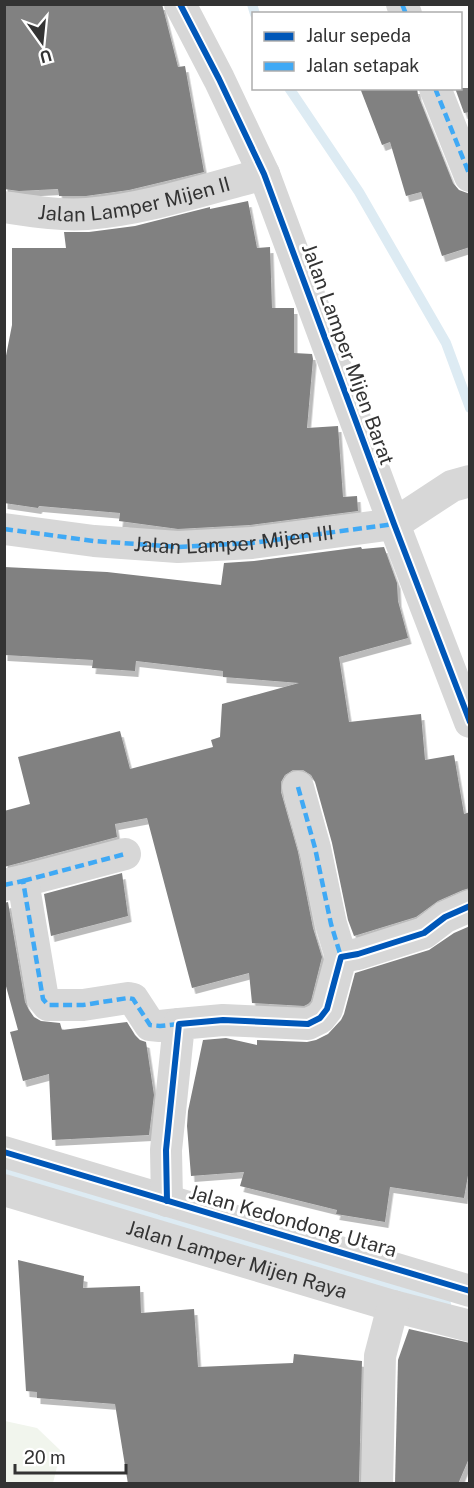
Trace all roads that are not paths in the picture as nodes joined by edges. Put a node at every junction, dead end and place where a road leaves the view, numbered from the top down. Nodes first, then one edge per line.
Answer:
1 (180, 4) edge
2 (436, 90) edge
3 (264, 174) junction
4 (470, 176) edge
5 (4, 207) edge
6 (461, 483) edge
7 (394, 524) junction
8 (4, 529) edge
9 (470, 722) edge
10 (298, 787) dead end
11 (125, 854) dead end
12 (14, 883) edge
13 (470, 906) edge
14 (341, 957) junction
15 (179, 1024) junction
16 (4, 1152) edge
17 (4, 1190) edge
18 (167, 1201) junction
19 (470, 1291) edge
20 (393, 1306) junction
21 (470, 1326) edge
22 (377, 1484) edge

1 - 3 street, Jalan Lamper Mijen Barat
2 - 4 street
3 - 5 street, Jalan Lamper Mijen II
3 - 7 street, Jalan Lamper Mijen Barat
6 - 7 street, Jalan Lamper Mijen III
7 - 8 street, Jalan Lamper Mijen III
7 - 9 street, Jalan Lamper Mijen Barat
10 - 14 street
11 - 12 street
12 - 15 street
13 - 14 street
14 - 15 street
15 - 18 street
16 - 18 street, Jalan Kedondong Utara
17 - 20 street, Jalan Lamper Mijen Raya
18 - 19 street, Jalan Kedondong Utara
20 - 21 street, Jalan Lamper Mijen Raya
20 - 22 street

